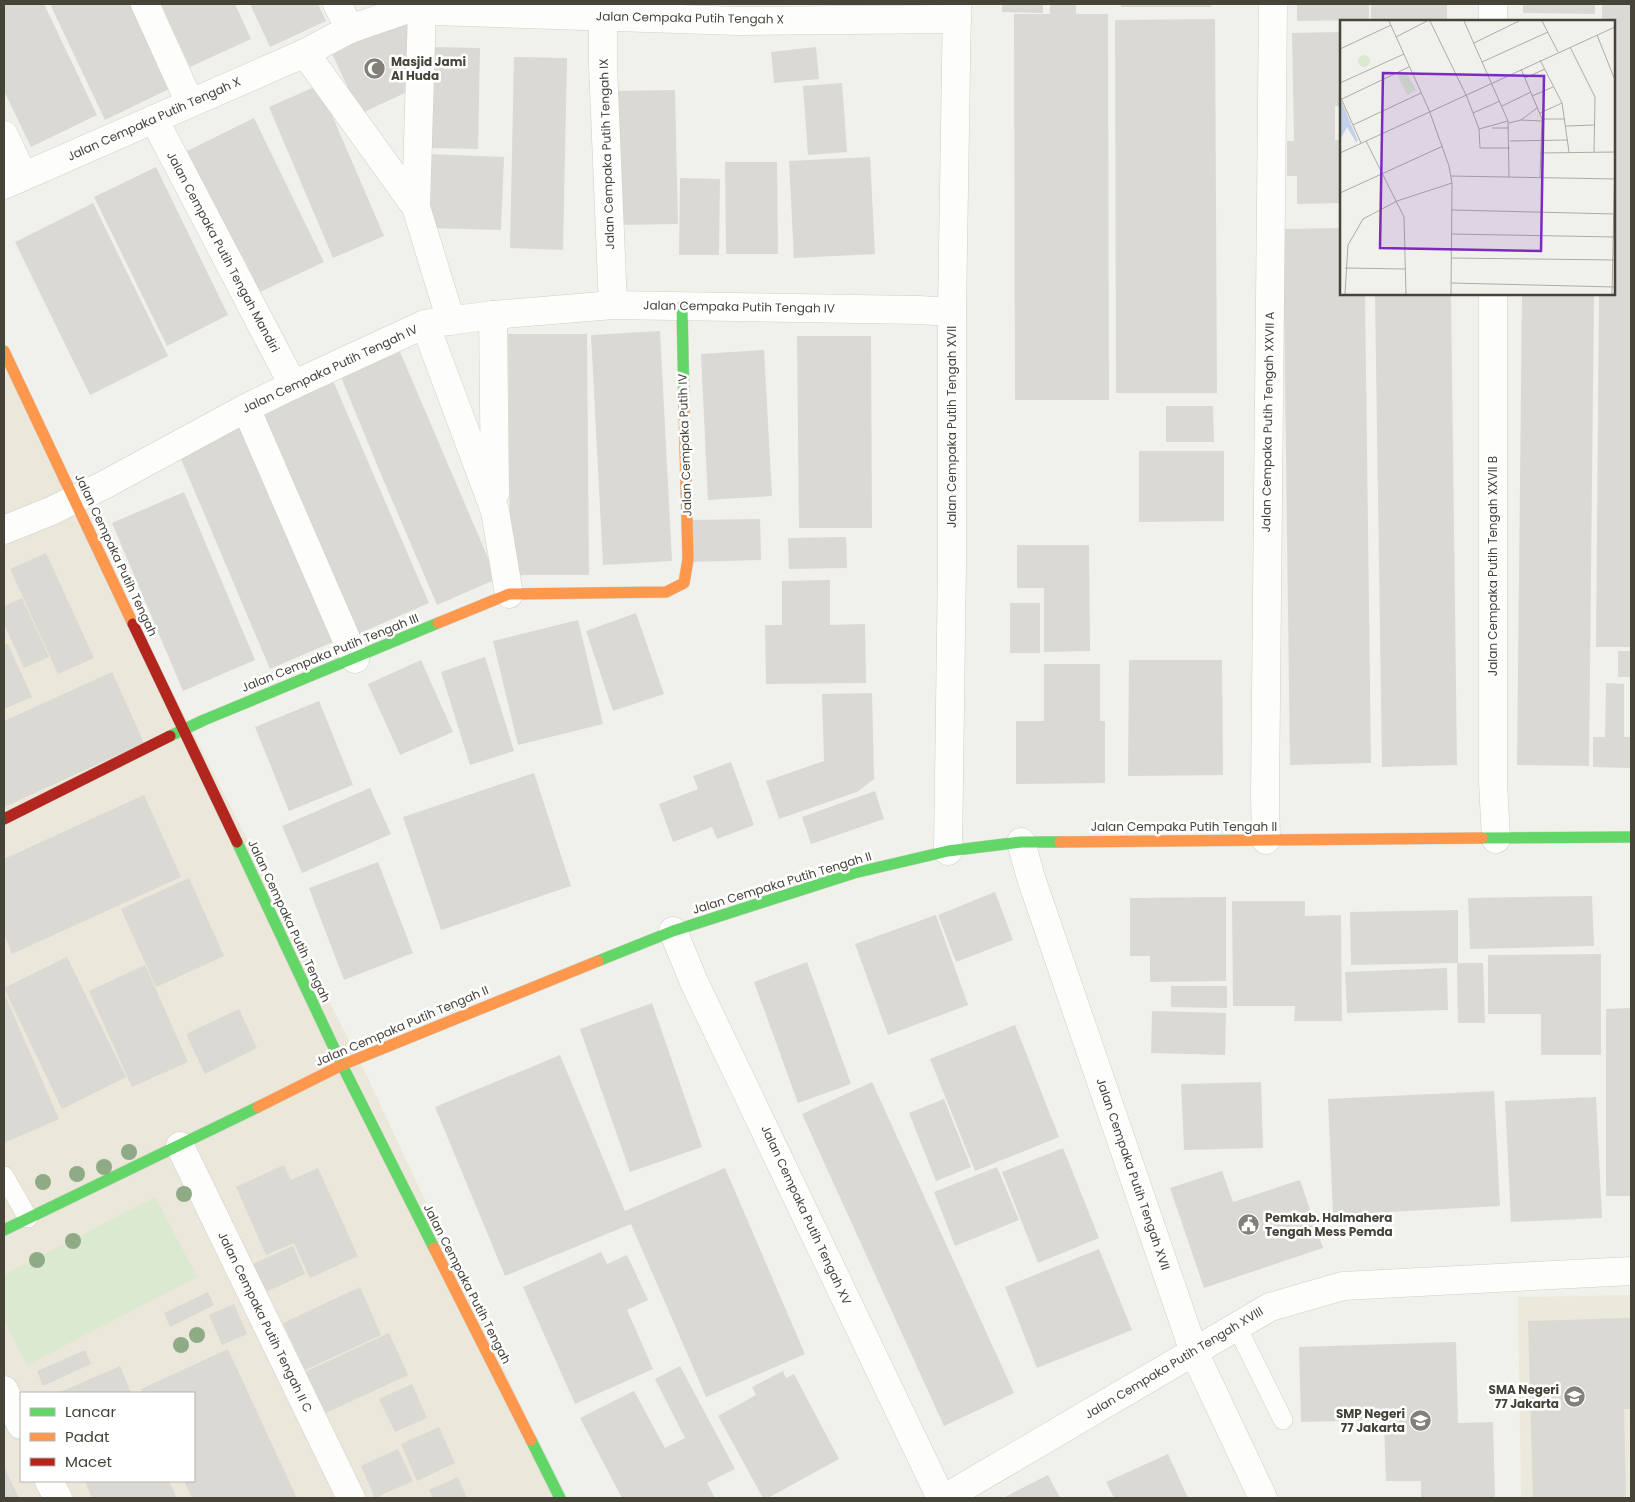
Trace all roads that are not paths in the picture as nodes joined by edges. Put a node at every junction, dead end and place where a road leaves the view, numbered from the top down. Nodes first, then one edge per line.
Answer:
1 (145, 4) edge
2 (337, 4) edge
3 (1273, 4) edge
4 (1493, 4) edge
5 (411, 8) edge
6 (603, 10) edge
7 (957, 11) edge
8 (717, 12) edge
9 (1493, 20) edge
10 (350, 29) junction
11 (305, 53) junction
12 (190, 103) junction
13 (154, 119) junction
14 (4, 135) edge
15 (14, 181) edge
16 (416, 207) junction
17 (1493, 295) edge
18 (613, 305) junction
19 (682, 306) junction
20 (952, 312) junction
21 (493, 315) junction
22 (438, 323) junction
23 (4, 351) edge
24 (293, 385) junction
25 (246, 408) junction
26 (74, 499) junction
27 (496, 511) junction
28 (4, 530) edge
29 (684, 583) joint
30 (509, 594) junction
31 (354, 659) junction
32 (184, 729) junction
33 (4, 819) edge
34 (1631, 837) edge
35 (1496, 839) junction
36 (1266, 840) junction
37 (1021, 842) junction
38 (948, 850) junction
39 (672, 931) junction
40 (342, 1065) junction
41 (180, 1146) junction
42 (4, 1176) edge
43 (28, 1218) junction
44 (4, 1230) edge
45 (1631, 1271) edge
46 (1237, 1326) junction
47 (1194, 1352) junction
48 (4, 1390) edge
49 (1283, 1420) dead end
50 (20, 1423) edge
51 (50, 1482) edge
52 (58, 1498) edge
53 (351, 1498) edge
54 (560, 1498) edge
55 (940, 1498) edge
56 (945, 1498) edge
57 (1264, 1498) edge

1 - 12 street
2 - 10 street
3 - 36 street, Jalan Cempaka Putih Tengah XXVII A
4 - 9 street
5 - 6 street, Jalan Cempaka Putih Tengah X
5 - 10 street, Jalan Cempaka Putih Tengah X
5 - 16 street
6 - 8 street, Jalan Cempaka Putih Tengah X
6 - 18 street, Jalan Cempaka Putih Tengah IX
7 - 8 street, Jalan Cempaka Putih Tengah X
7 - 20 street, Jalan Cempaka Putih Tengah XVII
10 - 11 street, Jalan Cempaka Putih Tengah X
11 - 12 street, Jalan Cempaka Putih Tengah X
11 - 16 street
12 - 13 street, Jalan Cempaka Putih Tengah X
13 - 15 street, Jalan Cempaka Putih Tengah X
13 - 24 street, Jalan Cempaka Putih Tengah Mandiri
14 - 15 street
16 - 22 street
17 - 35 street, Jalan Cempaka Putih Tengah XXVII B
18 - 19 street, Jalan Cempaka Putih Tengah IV
18 - 21 street, Jalan Cempaka Putih Tengah IV
19 - 20 street, Jalan Cempaka Putih Tengah IV
19 - 29 street, Jalan Cempaka Putih IV
20 - 38 street, Jalan Cempaka Putih Tengah XVII
21 - 22 street, Jalan Cempaka Putih Tengah IV
21 - 27 street
22 - 24 street, Jalan Cempaka Putih Tengah IV
22 - 27 street
23 - 26 street, Jalan Cempaka Putih Tengah
24 - 25 street, Jalan Cempaka Putih Tengah IV
25 - 26 street, Jalan Cempaka Putih Tengah IV
25 - 31 street
26 - 28 street, Jalan Cempaka Putih Tengah IV
26 - 32 street, Jalan Cempaka Putih Tengah
27 - 30 street
29 - 30 street, Jalan Cempaka Putih Tengah III
30 - 31 street, Jalan Cempaka Putih Tengah III
31 - 32 street, Jalan Cempaka Putih Tengah III
32 - 33 street, Jalan Cempaka Putih Tengah III
32 - 40 street, Jalan Cempaka Putih Tengah
34 - 35 street, Jalan Cempaka Putih Tengah II
35 - 36 street, Jalan Cempaka Putih Tengah II
36 - 37 street, Jalan Cempaka Putih Tengah II
37 - 38 street, Jalan Cempaka Putih Tengah II
37 - 47 street, Jalan Cempaka Putih Tengah XVII
38 - 39 street, Jalan Cempaka Putih Tengah II
39 - 40 street, Jalan Cempaka Putih Tengah II
39 - 55 street, Jalan Cempaka Putih Tengah XV
40 - 41 street, Jalan Cempaka Putih Tengah II
40 - 54 street, Jalan Cempaka Putih Tengah
41 - 43 street, Jalan Cempaka Putih Tengah II
41 - 53 street, Jalan Cempaka Putih Tengah II C
42 - 43 lane
43 - 44 street, Jalan Cempaka Putih Tengah II
45 - 46 street, Jalan Cempaka Putih Tengah XVIII
46 - 47 street, Jalan Cempaka Putih Tengah XVIII
46 - 49 lane
47 - 56 street, Jalan Cempaka Putih Tengah XVIII
47 - 57 street, Jalan Cempaka Putih Tengah XVII
48 - 50 street
51 - 52 street

